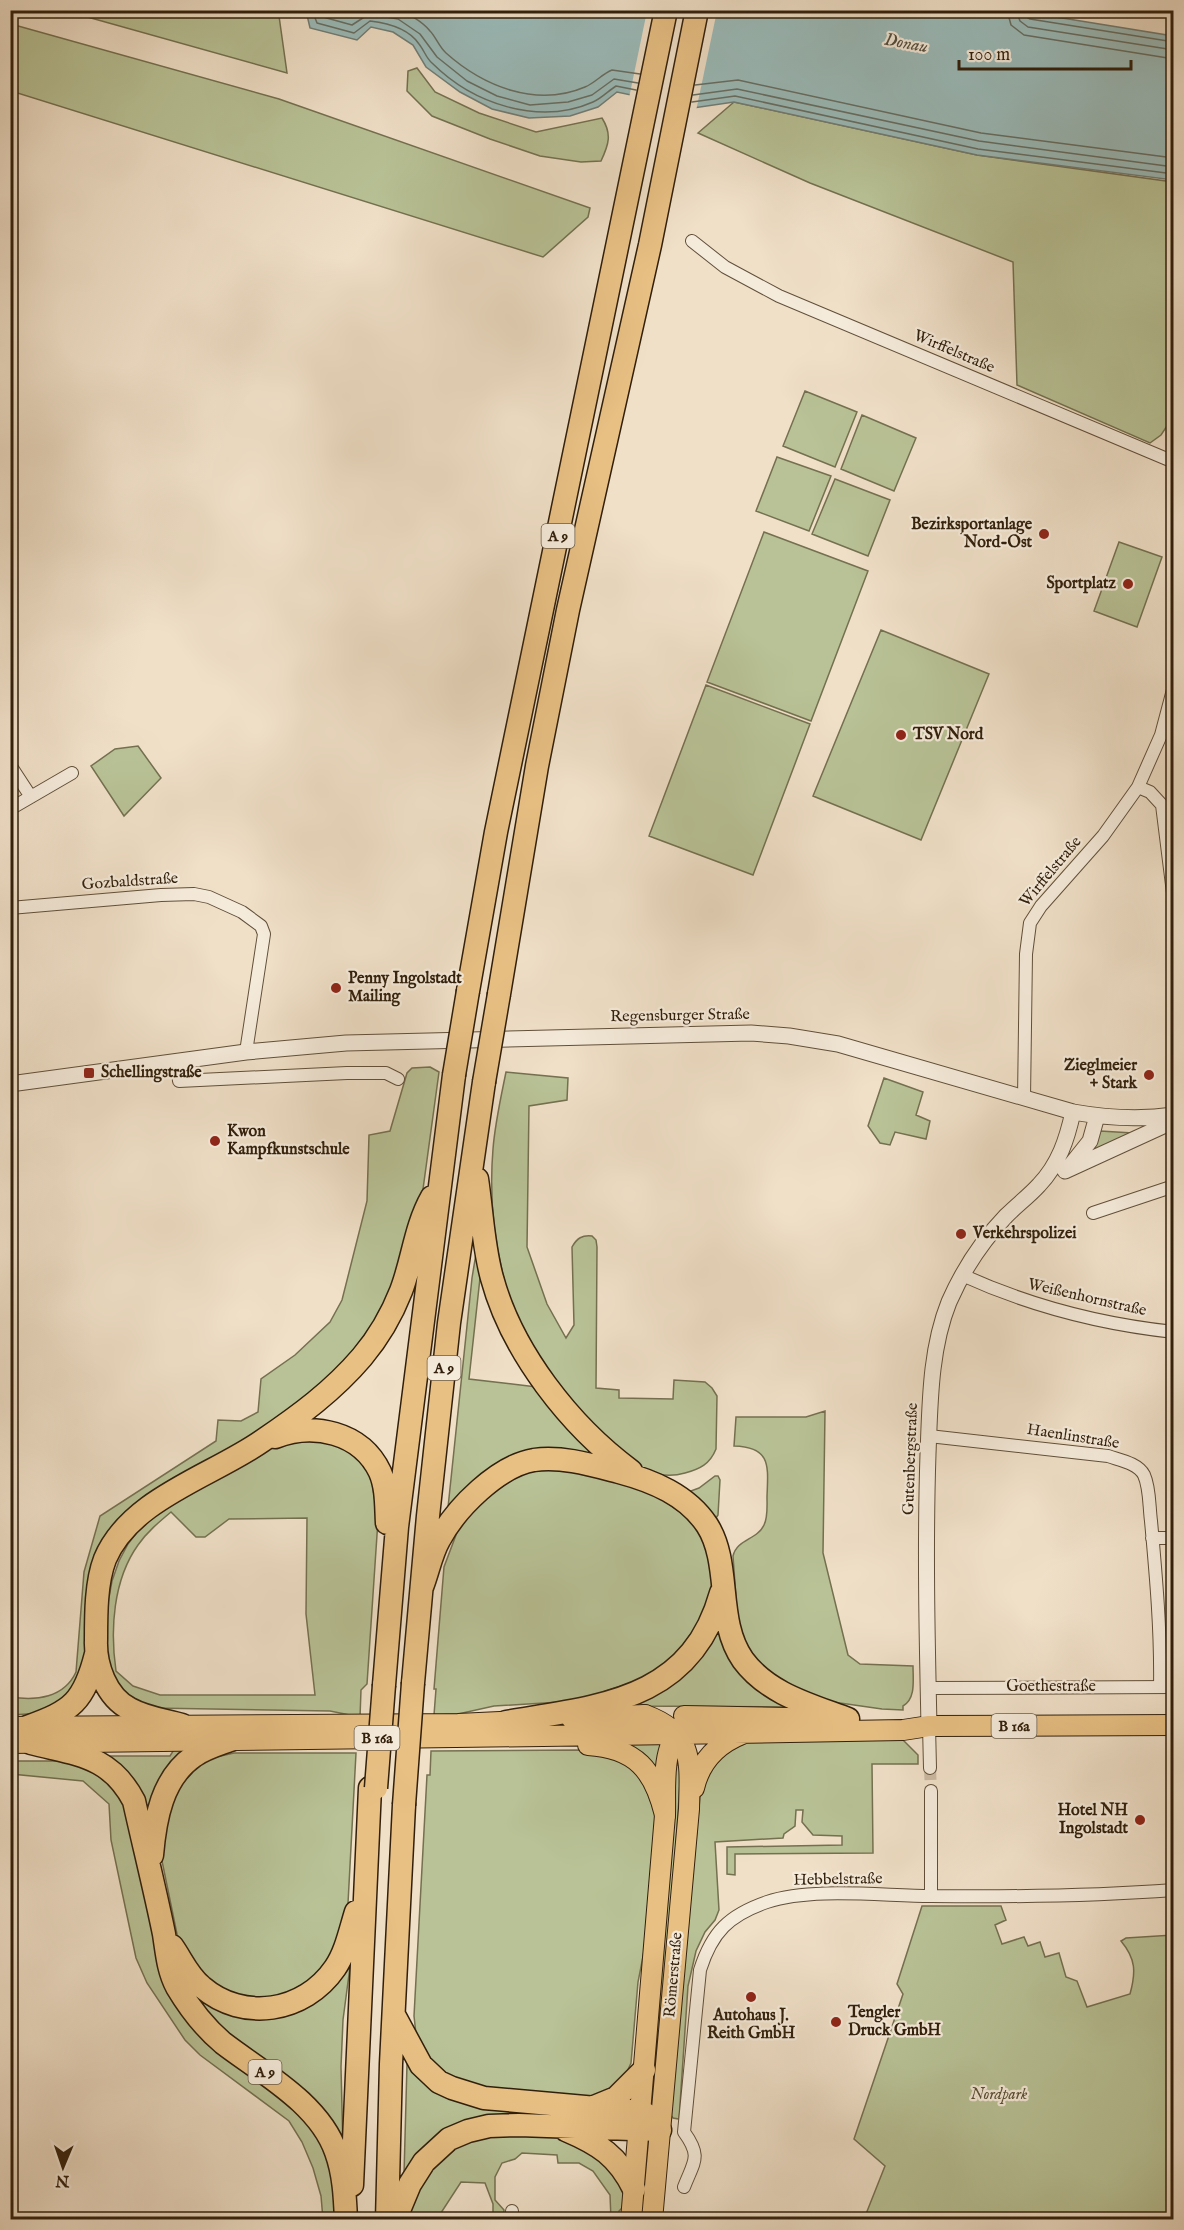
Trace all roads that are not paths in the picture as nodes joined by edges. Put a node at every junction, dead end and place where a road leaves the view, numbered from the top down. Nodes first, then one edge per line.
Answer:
1 (666, 10) edge
2 (696, 10) edge
3 (692, 241) dead end
4 (1173, 462) edge
5 (1173, 686) edge
6 (10, 765) edge
7 (72, 773) dead end
8 (1138, 787) junction
9 (31, 797) junction
10 (10, 809) edge
11 (1173, 901) edge
12 (10, 908) edge
13 (246, 1052) junction
14 (177, 1061) junction
15 (398, 1079) dead end
16 (10, 1084) edge
17 (1024, 1098) junction
18 (1073, 1112) junction
19 (1173, 1115) edge
20 (1097, 1116) junction
21 (1173, 1121) edge
22 (474, 1150) junction
23 (442, 1158) junction
24 (1065, 1171) junction
25 (1039, 1185) junction
26 (1173, 1186) edge
27 (432, 1197) junction
28 (1093, 1213) dead end
29 (962, 1275) junction
30 (1173, 1332) edge
31 (929, 1436) junction
32 (262, 1442) junction
33 (639, 1478) junction
34 (1152, 1538) junction
35 (1173, 1538) edge
36 (389, 1552) junction
37 (422, 1587) junction
38 (722, 1589) junction
39 (96, 1653) junction
40 (381, 1685) junction
41 (1160, 1687) junction
42 (1173, 1687) edge
43 (928, 1688) junction
44 (645, 1715) junction
45 (695, 1717) junction
46 (848, 1719) junction
47 (182, 1725) junction
48 (1173, 1725) edge
49 (929, 1726) junction
50 (514, 1729) junction
51 (677, 1732) junction
52 (744, 1733) junction
53 (20, 1735) edge
54 (232, 1739) junction
55 (930, 1768) tunnel mouth
56 (373, 1788) junction
57 (931, 1791) tunnel mouth
58 (689, 1809) junction
59 (665, 1815) junction
60 (150, 1872) junction
61 (365, 1882) junction
62 (1173, 1890) edge
63 (931, 1896) junction
64 (164, 1935) junction
65 (394, 2014) junction
66 (644, 2070) junction
67 (594, 2107) junction
68 (647, 2124) junction
69 (556, 2126) junction
70 (684, 2132) junction
71 (684, 2187) dead end
72 (634, 2189) junction
73 (346, 2220) edge
74 (351, 2220) edge
75 (358, 2220) edge
76 (387, 2220) edge
77 (395, 2220) edge
78 (631, 2220) edge
79 (652, 2220) edge

1 - 23 highway, A 9, bridge
2 - 22 highway, A 9, bridge
3 - 4 street, Wirffelstraße
5 - 8 street, Wirffelstraße
6 - 9 street
7 - 9 street
8 - 11 street
8 - 17 street, Wirffelstraße
9 - 10 street
12 - 13 street, Gozbaldstraße
13 - 14 street, Regensburger Straße
13 - 17 street, Regensburger Straße
14 - 15 street
14 - 16 street, Regensburger Straße
17 - 18 street, Regensburger Straße
18 - 20 street, Regensburger Straße
18 - 25 street, Gutenbergstraße
19 - 20 street, Regensburger Straße
20 - 24 street, Gutenbergstraße
21 - 24 street
22 - 33 highway, A 9
22 - 37 highway, A 9
23 - 27 highway, A 9
23 - 40 highway, A 9
24 - 25 street, Gutenbergstraße
25 - 29 street, Gutenbergstraße
26 - 28 street
27 - 32 highway, A 9
27 - 36 highway, A 9
29 - 30 street, Weißenhornstraße
29 - 31 street, Gutenbergstraße
31 - 34 street, Haenlinstraße
31 - 43 street, Gutenbergstraße
32 - 36 highway, A 9
32 - 39 highway, A 9
33 - 37 highway, A 9
33 - 38 highway, A 9
34 - 35 street
34 - 41 street, Haenlinstraße
36 - 40 highway, A 9
37 - 65 highway, A 9, bridge
38 - 46 highway, A 9
38 - 50 highway, A 9
39 - 47 highway, A 9
39 - 53 highway, A 9
40 - 56 highway, A 9, bridge
41 - 42 street, Goethestraße
41 - 43 street, Goethestraße
43 - 49 street, Gutenbergstraße
44 - 45 main road, B 16a
44 - 50 main road, B 16a
44 - 51 main road
45 - 46 main road, B 16a
45 - 51 main road
46 - 49 main road, B 16a
47 - 50 main road, B 16a
47 - 53 main road, B 16a
48 - 49 main road, B 16a
49 - 52 main road, B 16a
49 - 55 street, Gutenbergstraße
50 - 51 main road, B 16a
50 - 54 main road, B 16a
50 - 59 main road
51 - 52 main road, B 16a
51 - 58 main road, Römerstraße
51 - 59 main road, Römerstraße
52 - 58 main road
53 - 54 main road, B 16a
53 - 60 highway, A 9
54 - 60 highway, A 9
56 - 61 highway, A 9
56 - 75 highway, A 9
57 - 63 street
58 - 68 main road, Römerstraße
59 - 66 main road, Römerstraße
60 - 64 highway, A 9
61 - 64 highway, A 9
61 - 74 highway, A 9
62 - 63 street, Hebbelstraße
63 - 70 street, Hebbelstraße
64 - 73 highway, A 9
65 - 67 highway
65 - 76 highway, A 9
66 - 67 highway
66 - 68 main road, Römerstraße
67 - 68 highway
68 - 69 highway
68 - 70 street
68 - 72 main road, Römerstraße
68 - 79 main road, Römerstraße
69 - 72 highway
69 - 77 highway
70 - 71 street, Hebbelstraße
72 - 78 main road, Römerstraße

